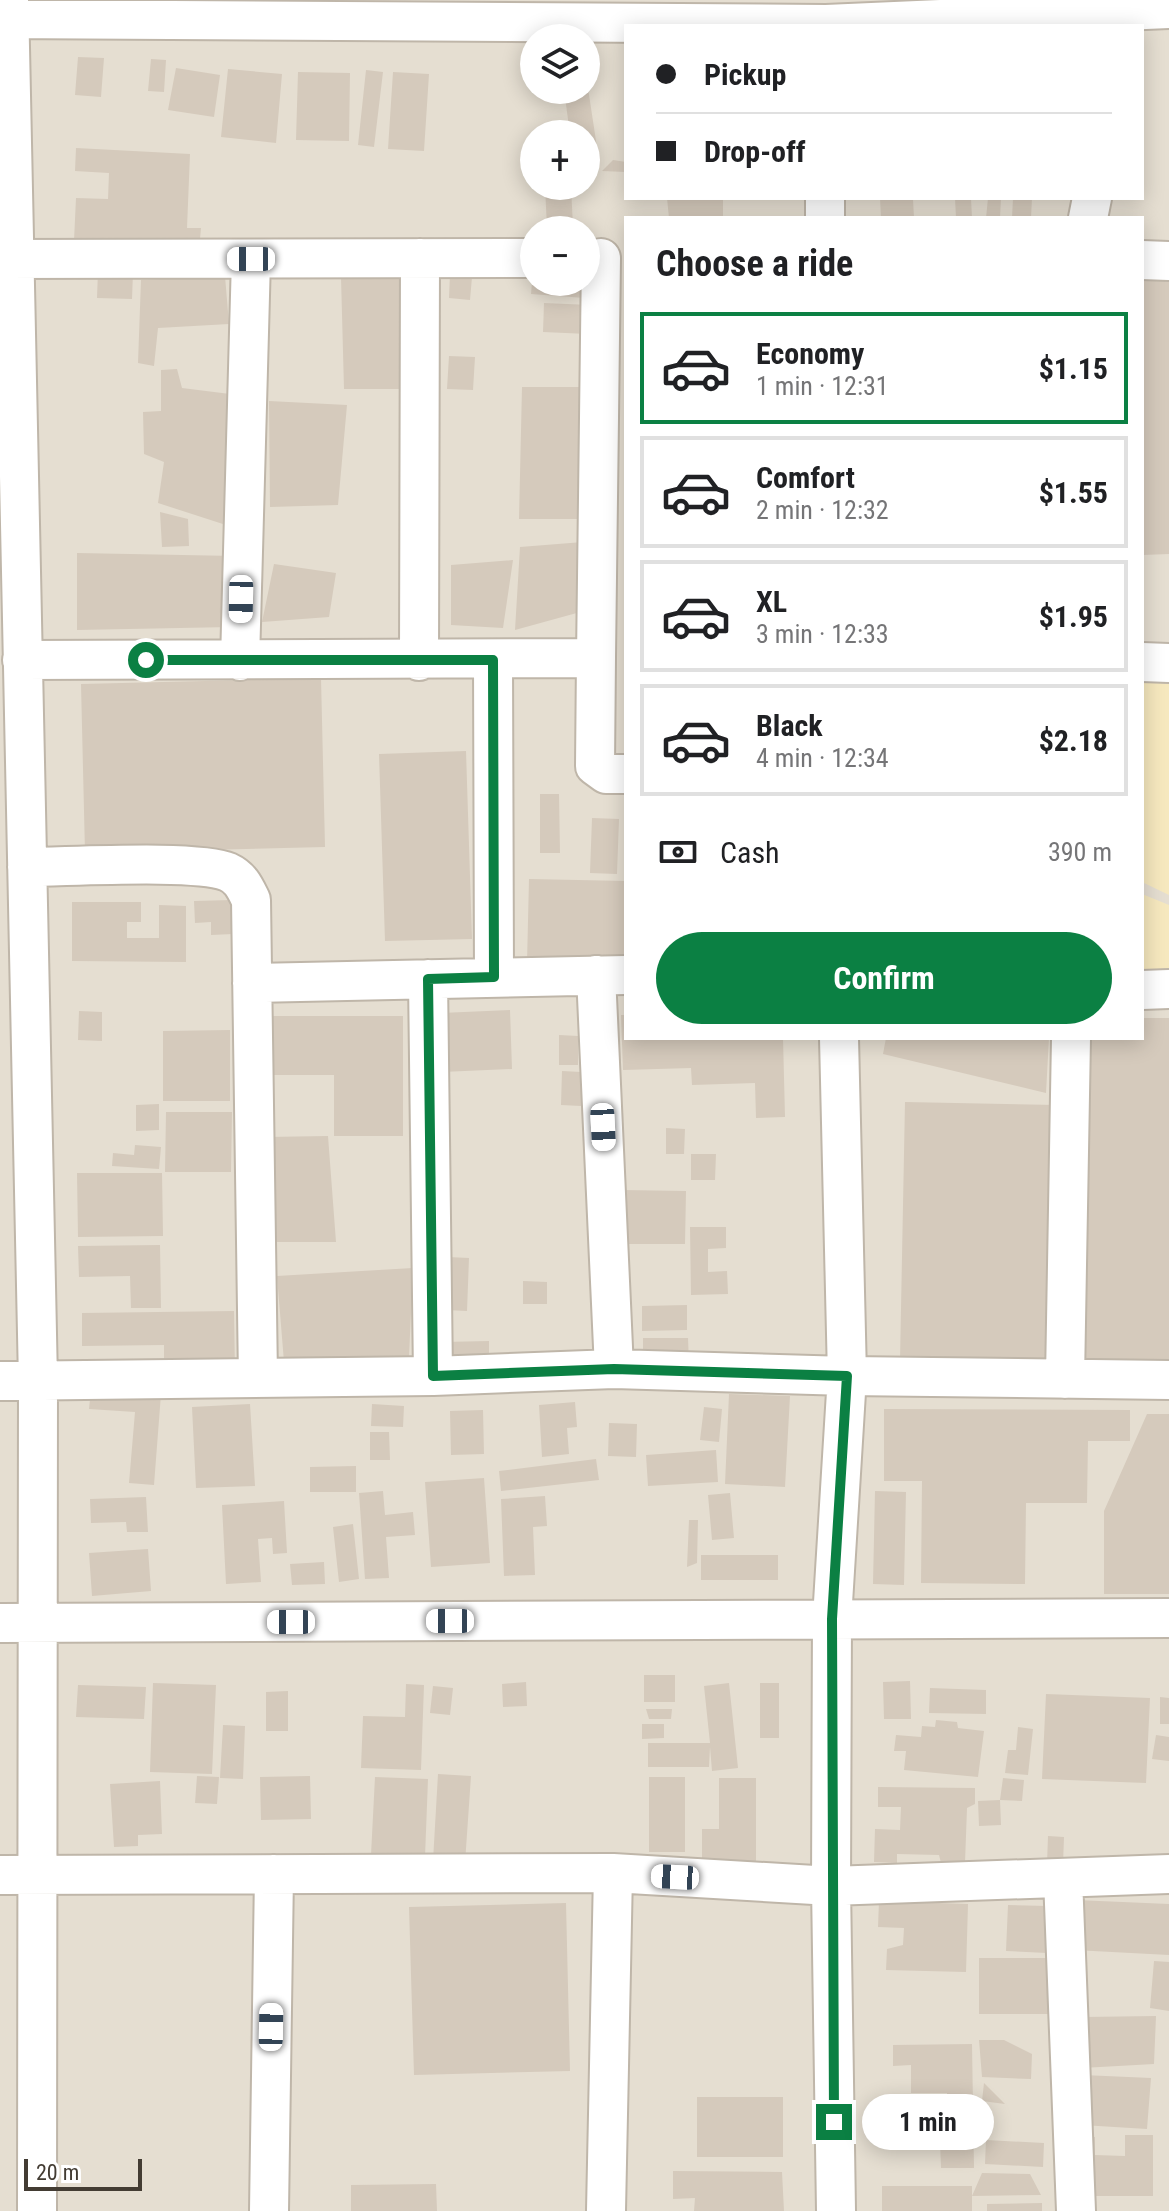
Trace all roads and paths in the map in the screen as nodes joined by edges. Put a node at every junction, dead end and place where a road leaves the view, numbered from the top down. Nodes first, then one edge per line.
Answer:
1 (256, 10) edge
2 (874, 11) edge
3 (6, 12) edge
4 (656, 12) edge
5 (1143, 15) edge
6 (813, 24) edge
7 (829, 24) edge
8 (420, 258) junction
9 (520, 258) edge
10 (604, 258) edge
11 (6, 259) edge
12 (251, 259) junction
13 (1144, 260) edge
14 (1169, 261) edge
15 (596, 658) junction
16 (22, 660) junction
17 (493, 660) junction
18 (240, 661) junction
19 (419, 661) junction
20 (1144, 662) edge
21 (1169, 663) edge
22 (12, 763) edge
23 (624, 774) edge
24 (27, 867) junction
25 (611, 975) edge
26 (494, 977) junction
27 (428, 979) junction
28 (14, 982) edge
29 (252, 983) junction
30 (1169, 989) edge
31 (1144, 990) edge
32 (839, 1040) edge
33 (1071, 1040) edge
34 (614, 1369) junction
35 (433, 1376) junction
36 (847, 1376) junction
37 (258, 1378) junction
38 (1065, 1379) junction
39 (1169, 1380) edge
40 (0, 1381) edge
41 (38, 1381) junction
42 (1169, 1618) edge
43 (832, 1619) junction
44 (18, 1622) edge
45 (613, 1873) junction
46 (274, 1874) junction
47 (1169, 1874) edge
48 (18, 1875) edge
49 (1063, 1878) junction
50 (831, 1886) junction
51 (37, 2211) edge
52 (269, 2211) edge
53 (606, 2211) edge
54 (836, 2211) edge
55 (1076, 2211) edge

1 - 3 street
1 - 4 street
2 - 5 street
2 - 7 street
3 - 11 street
4 - 6 street
8 - 9 street
8 - 12 street
8 - 19 street
10 - 15 street
11 - 12 street
11 - 16 street
12 - 18 street
13 - 14 street
15 - 17 street
15 - 23 street
16 - 18 street
16 - 22 street
17 - 19 street
17 - 26 street
18 - 19 street
20 - 21 street
22 - 24 street
24 - 28 street
24 - 29 street
25 - 26 street
25 - 34 street
26 - 27 street
27 - 29 street
27 - 35 street
28 - 41 street
29 - 37 street
30 - 31 street
32 - 36 street
33 - 38 street
34 - 35 street
34 - 36 street
35 - 37 street
36 - 38 street
36 - 43 street
37 - 41 street
38 - 39 street
40 - 41 street
41 - 44 street
42 - 43 street
43 - 44 street
43 - 50 street
44 - 48 street
45 - 46 street
45 - 50 street
45 - 53 street
46 - 48 street
46 - 52 street
47 - 49 street
48 - 51 street
49 - 50 street
49 - 55 street
50 - 54 street

